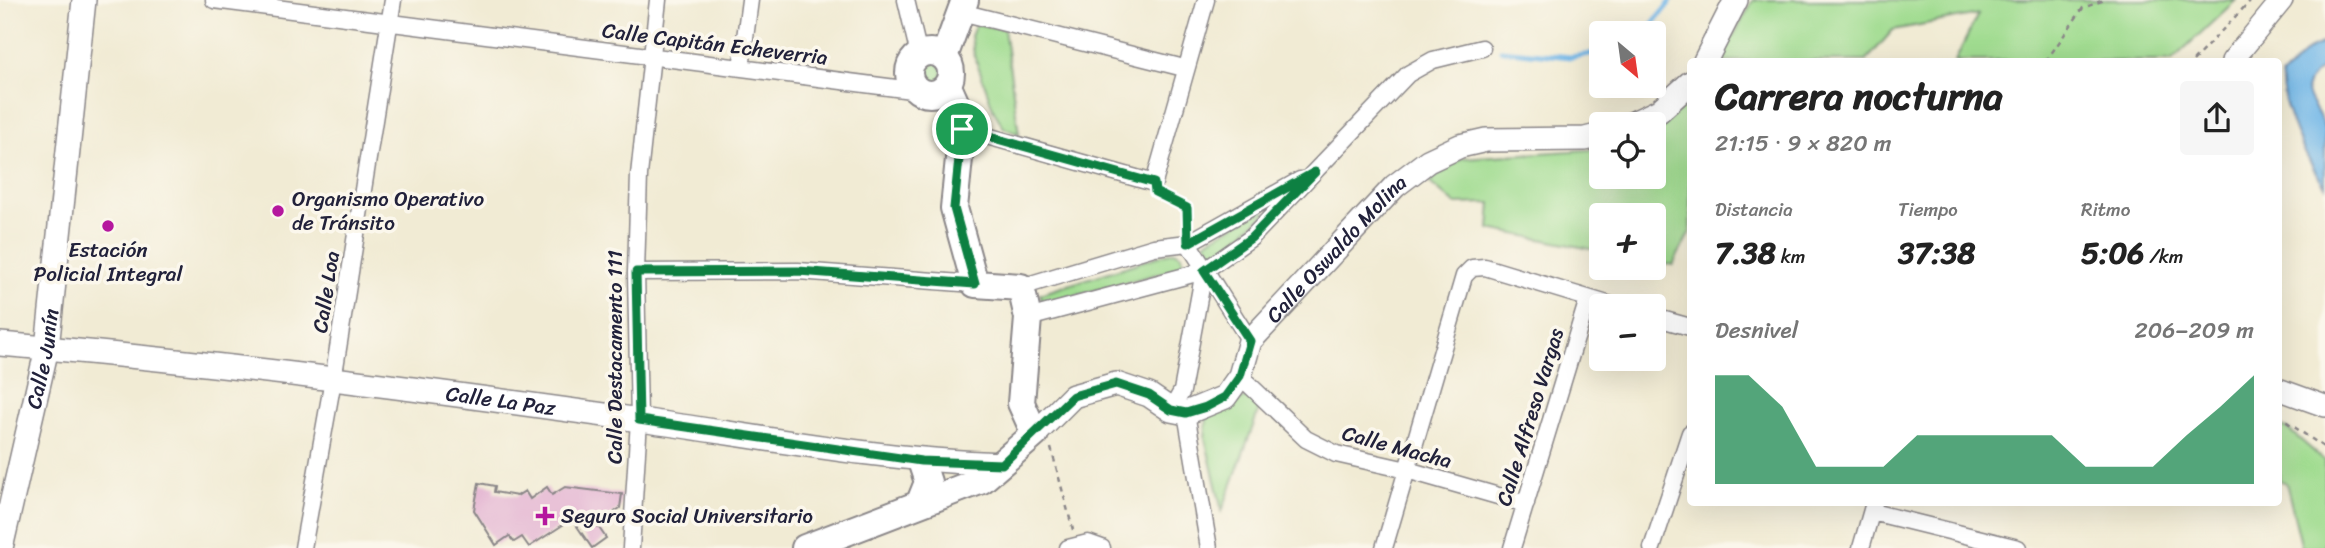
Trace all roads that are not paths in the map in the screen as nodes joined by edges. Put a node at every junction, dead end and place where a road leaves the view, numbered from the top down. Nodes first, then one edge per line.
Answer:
1 (84, 0) edge
2 (214, 0) edge
3 (393, 0) edge
4 (658, 0) edge
5 (750, 0) edge
6 (906, 0) edge
7 (1206, 0) edge
8 (1736, 0) edge
9 (2282, 0) edge
10 (963, 6) edge
11 (388, 24) junction
12 (1482, 48) dead end
13 (932, 56) junction
14 (652, 57) junction
15 (1707, 58) edge
16 (2234, 58) edge
17 (741, 68) junction
18 (1184, 68) junction
19 (948, 86) junction
20 (1687, 86) edge
21 (919, 91) junction
22 (1657, 112) edge
23 (962, 129) junction
24 (1589, 138) edge
25 (1315, 172) junction
26 (1188, 243) junction
27 (1204, 271) junction
28 (636, 272) junction
29 (975, 284) junction
30 (1021, 287) junction
31 (1587, 299) joint
32 (1028, 318) junction
33 (1666, 320) edge
34 (1687, 326) edge
35 (1250, 341) junction
36 (0, 344) edge
37 (47, 348) junction
38 (1240, 376) junction
39 (333, 380) junction
40 (2282, 391) edge
41 (2325, 407) edge
42 (1179, 412) junction
43 (639, 420) junction
44 (1039, 429) junction
45 (1687, 443) edge
46 (921, 461) junction
47 (1002, 464) junction
48 (1407, 470) junction
49 (920, 502) junction
50 (1525, 504) junction
51 (1873, 507) edge
52 (1072, 546) edge
53 (1656, 547) edge
54 (1, 548) edge
55 (303, 548) edge
56 (632, 548) edge
57 (805, 548) edge
58 (1102, 548) edge
59 (1209, 548) edge
60 (1384, 548) edge
61 (1512, 548) edge
62 (1861, 548) edge
63 (2018, 548) edge

1 - 37 main road, Calle Junín
2 - 11 street, Calle Capitán Echeverria
3 - 11 street, Calle Loa
4 - 14 street, Calle Destacamento 111
5 - 17 street
6 - 13 street
7 - 18 street
8 - 15 main road
9 - 16 street
10 - 13 main road
10 - 18 street
11 - 14 street, Calle Capitán Echeverria
11 - 39 street, Calle Loa
12 - 25 street
13 - 19 main road
13 - 21 main road
14 - 17 street, Calle Capitán Echeverria
14 - 28 street, Calle Destacamento 111
17 - 21 street, Calle Capitán Echeverria
18 - 23 street
19 - 21 main road
19 - 23 main road
20 - 22 main road
23 - 29 main road
24 - 35 main road, Calle Oswaldo Molina
25 - 26 street
25 - 27 street
26 - 27 street
26 - 30 street
27 - 32 street
27 - 35 street
27 - 42 street
28 - 29 street
28 - 43 street, Calle Destacamento 111
29 - 30 main road
30 - 32 main road
31 - 48 street
31 - 50 street, Calle Alfreso Vargas
32 - 44 main road
33 - 34 street
35 - 38 main road, Calle Oswaldo Molina
36 - 37 main road, Calle La Paz
37 - 39 main road, Calle La Paz
37 - 54 main road, Calle Junín
38 - 42 main road, Calle Oswaldo Molina
38 - 48 street, Calle Macha
39 - 43 main road, Calle La Paz
39 - 55 street, Calle Loa
40 - 41 street
42 - 44 main road
42 - 59 street
43 - 46 main road, Calle La Paz
43 - 56 street, Calle Destacamento 111
44 - 47 main road
45 - 53 street
46 - 47 main road, Calle La Paz
46 - 49 main road
47 - 49 main road
48 - 50 street, Calle Macha
48 - 60 street
49 - 57 main road
50 - 61 street, Calle Alfreso Vargas
51 - 62 street
51 - 63 street
52 - 58 street

